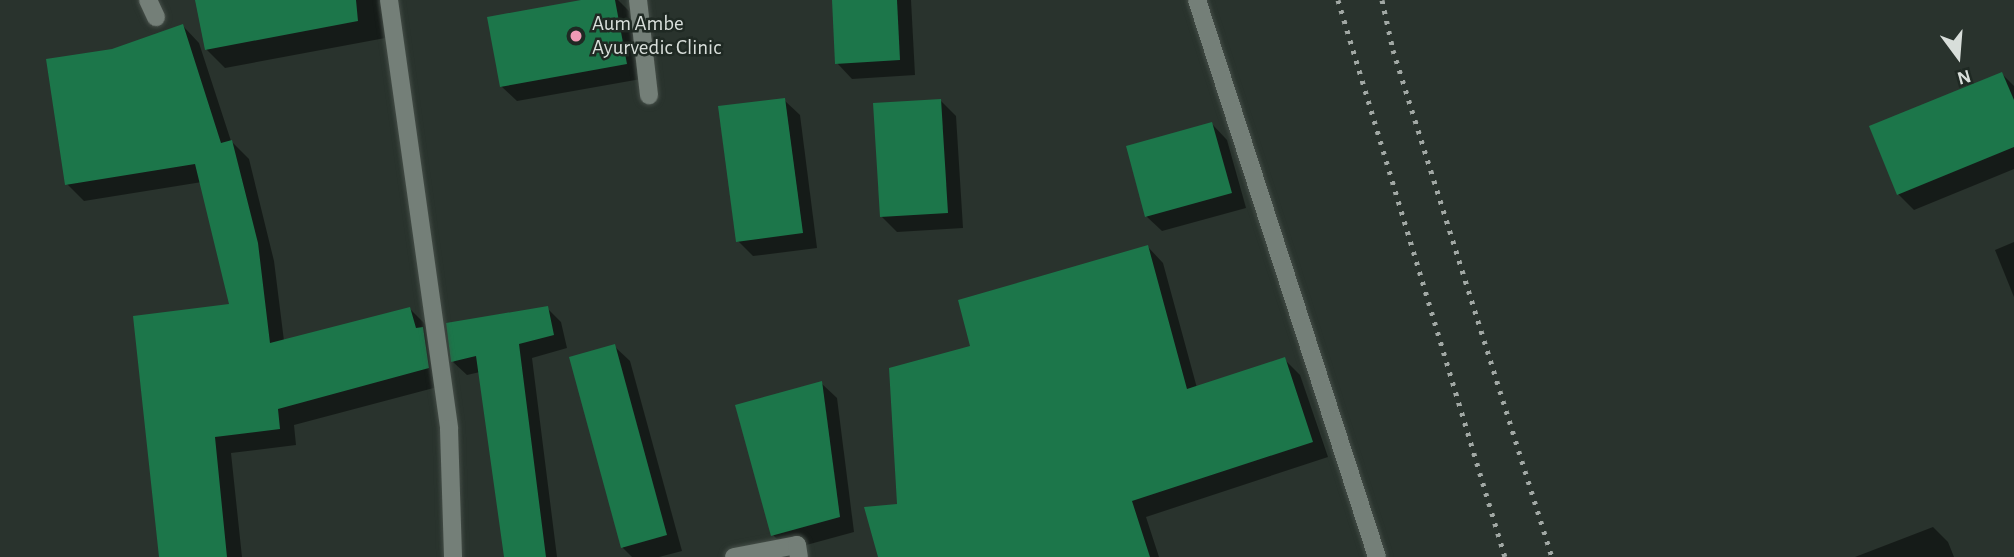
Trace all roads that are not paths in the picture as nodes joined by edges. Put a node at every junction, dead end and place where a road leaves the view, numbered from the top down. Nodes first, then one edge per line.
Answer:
1 (148, 0) edge
2 (389, 0) edge
3 (638, 0) edge
4 (1197, 0) edge
5 (156, 17) dead end
6 (649, 95) dead end
7 (453, 557) edge
8 (734, 557) edge
9 (799, 557) edge
10 (1377, 557) edge

1 - 5 street
2 - 7 street
3 - 6 street
4 - 10 street
8 - 9 street

